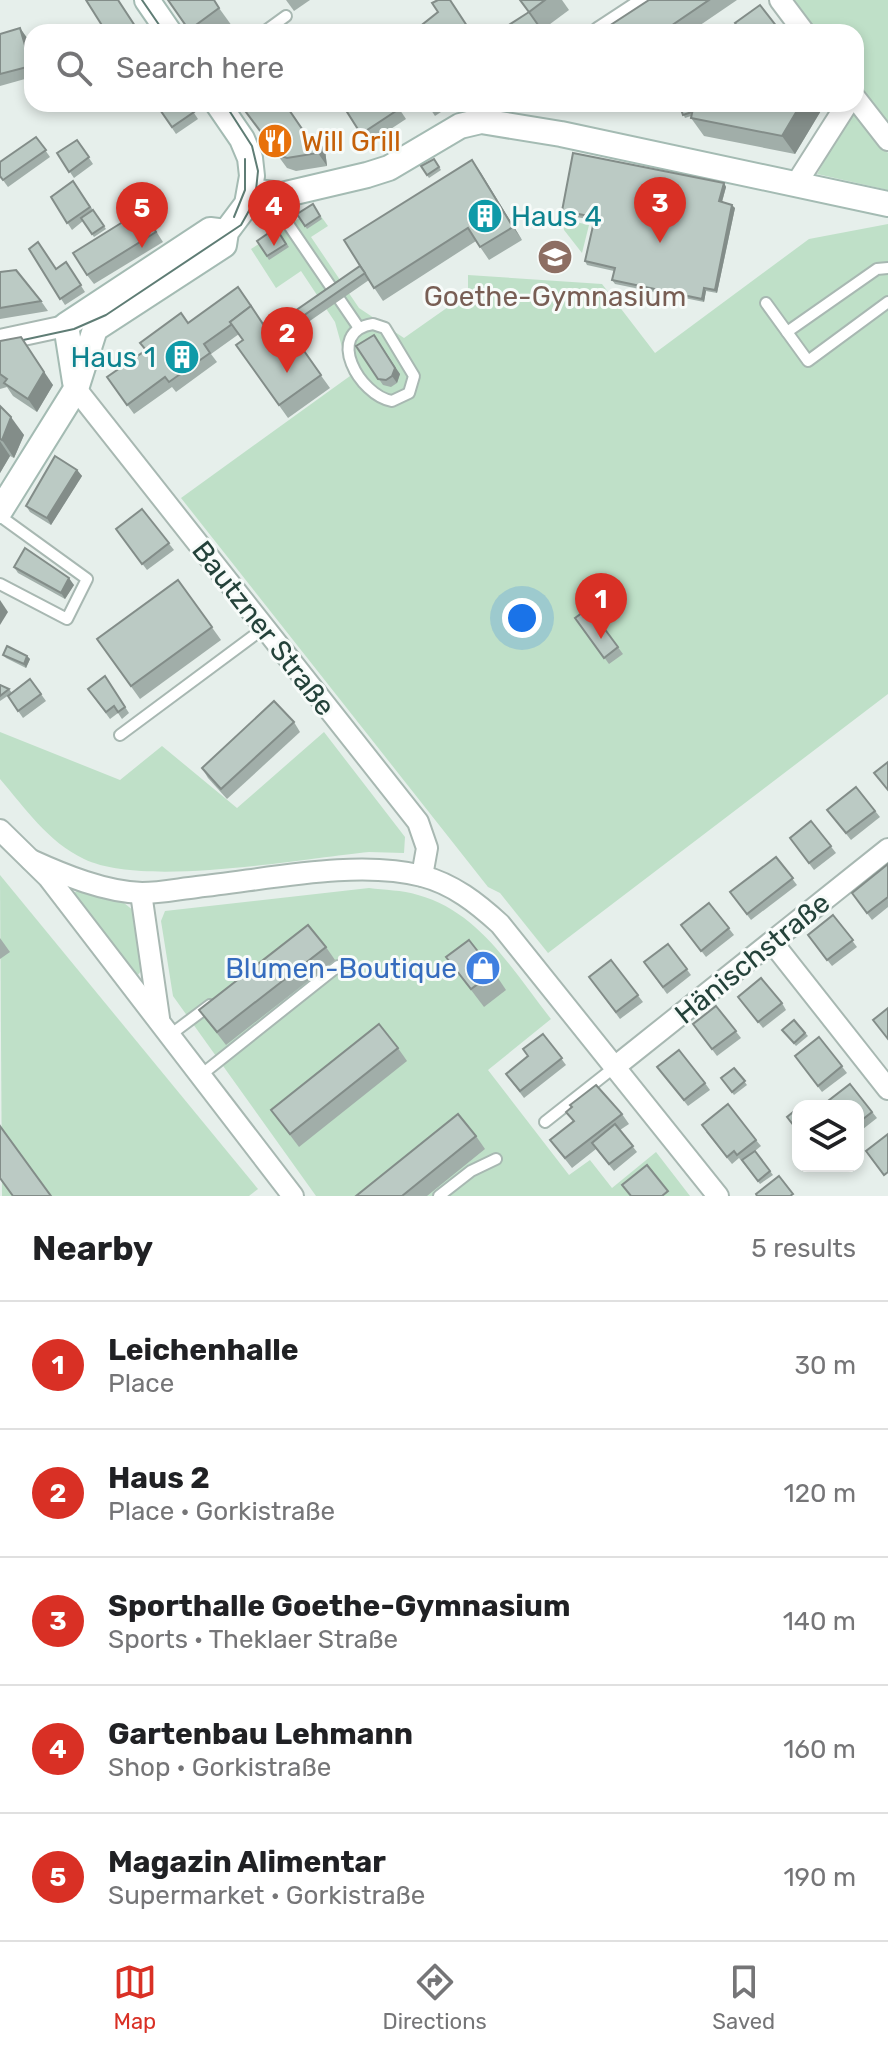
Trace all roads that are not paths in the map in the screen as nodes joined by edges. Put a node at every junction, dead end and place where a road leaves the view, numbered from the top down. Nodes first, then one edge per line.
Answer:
1 (147, 0) edge
2 (649, 0) edge
3 (780, 0) edge
4 (286, 16) dead end
5 (164, 24) edge
6 (275, 24) edge
7 (612, 24) edge
8 (798, 24) edge
9 (864, 109) edge
10 (223, 112) edge
11 (485, 112) edge
12 (842, 112) edge
13 (471, 122) junction
14 (888, 140) edge
15 (796, 184) junction
16 (259, 193) junction
17 (888, 204) edge
18 (226, 232) junction
19 (888, 268) edge
20 (888, 302) edge
21 (766, 303) dead end
22 (98, 325) junction
23 (65, 326) junction
24 (359, 328) junction
25 (787, 332) junction
26 (0, 340) edge
27 (76, 389) junction
28 (0, 513) edge
29 (0, 584) edge
30 (264, 628) junction
31 (120, 735) dead end
32 (0, 830) edge
33 (888, 849) edge
34 (31, 860) junction
35 (422, 876) junction
36 (141, 893) junction
37 (772, 942) junction
38 (338, 966) dead end
39 (216, 1000) edge
40 (165, 1029) junction
41 (616, 1066) junction
42 (201, 1075) junction
43 (888, 1089) edge
44 (545, 1122) dead end
45 (496, 1159) dead end
46 (292, 1196) edge
47 (439, 1196) edge
48 (718, 1196) edge

1 - 5 main road
2 - 7 street
3 - 8 street
4 - 6 lane
9 - 14 street
10 - 16 main road
11 - 13 street
12 - 15 street
13 - 15 main road
13 - 16 main road
15 - 17 main road
16 - 18 main road
16 - 24 lane
18 - 22 main road
18 - 23 main road
19 - 25 lane
20 - 25 lane
21 - 25 lane
22 - 23 lane
22 - 27 main road
23 - 26 street
23 - 27 main road
24 - 24 lane
27 - 28 main road
27 - 30 street, Bautzner Straße
28 - 29 lane
30 - 31 lane
30 - 35 street, Bautzner Straße
32 - 34 street
33 - 37 street, Hänischstraße
34 - 36 street
34 - 40 street
35 - 36 street
35 - 41 street
36 - 40 street
37 - 41 street, Hänischstraße
37 - 43 street
38 - 42 lane
39 - 40 lane
40 - 42 street
41 - 44 lane
41 - 48 street
42 - 46 street
45 - 47 lane

